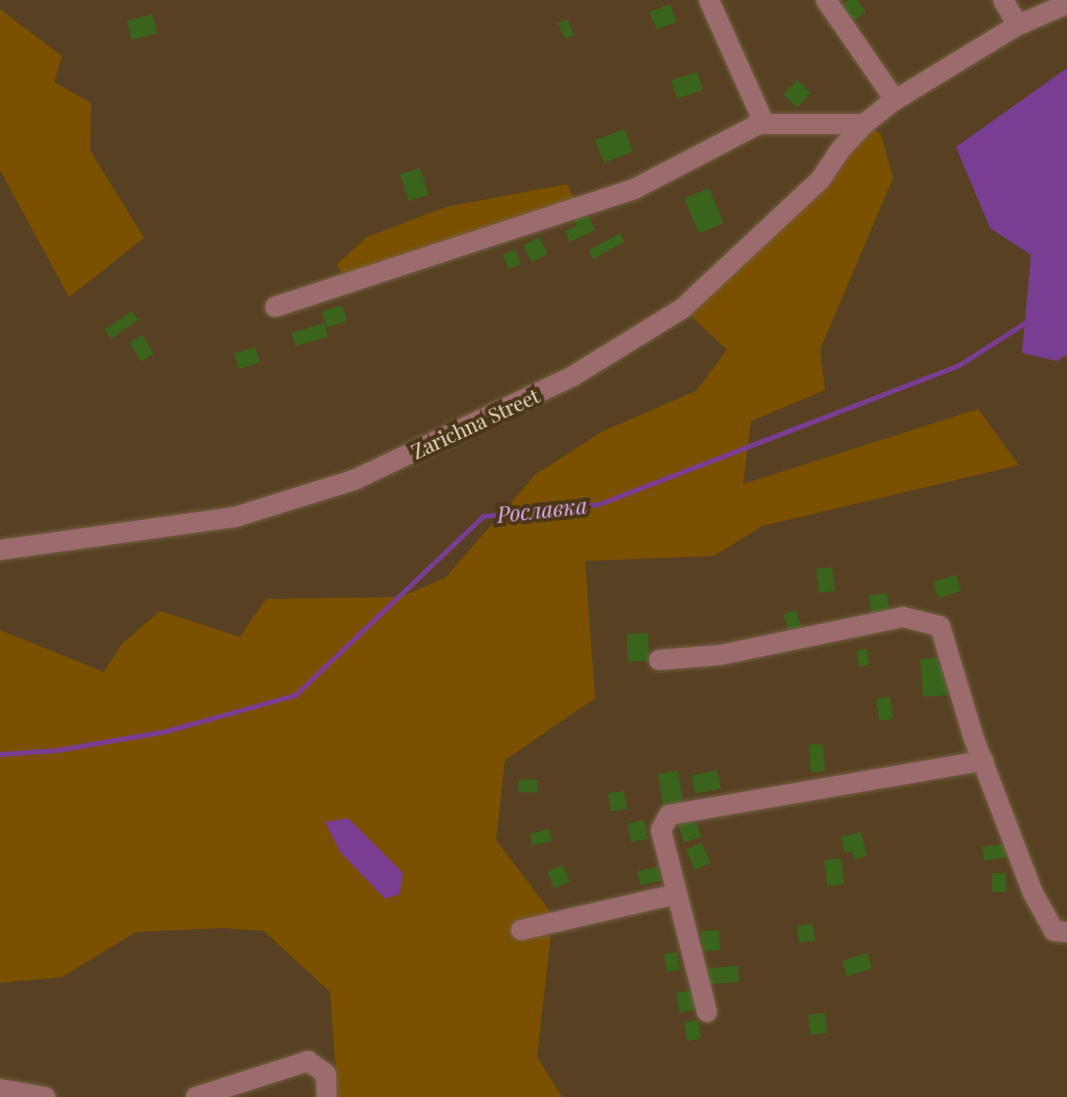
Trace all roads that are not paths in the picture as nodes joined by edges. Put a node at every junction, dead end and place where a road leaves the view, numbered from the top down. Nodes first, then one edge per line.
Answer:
1 (709, 0) edge
2 (826, 0) edge
3 (1003, 0) edge
4 (1067, 4) edge
5 (1018, 25) junction
6 (895, 100) junction
7 (759, 124) junction
8 (864, 124) junction
9 (275, 307) dead end
10 (0, 550) edge
11 (659, 660) dead end
12 (983, 761) junction
13 (677, 894) junction
14 (521, 930) dead end
15 (1067, 932) edge
16 (707, 1012) dead end
17 (0, 1089) edge
18 (45, 1097) edge
19 (196, 1097) edge
20 (327, 1097) edge

1 - 7 street
2 - 6 street
3 - 5 street
4 - 5 street, Zarichna Street
5 - 6 street, Zarichna Street
6 - 8 street, Zarichna Street
7 - 8 street
7 - 9 street
8 - 10 street, Zarichna Street
11 - 12 street
12 - 13 street
12 - 15 street
13 - 14 street
13 - 16 street
17 - 18 street
19 - 20 street

